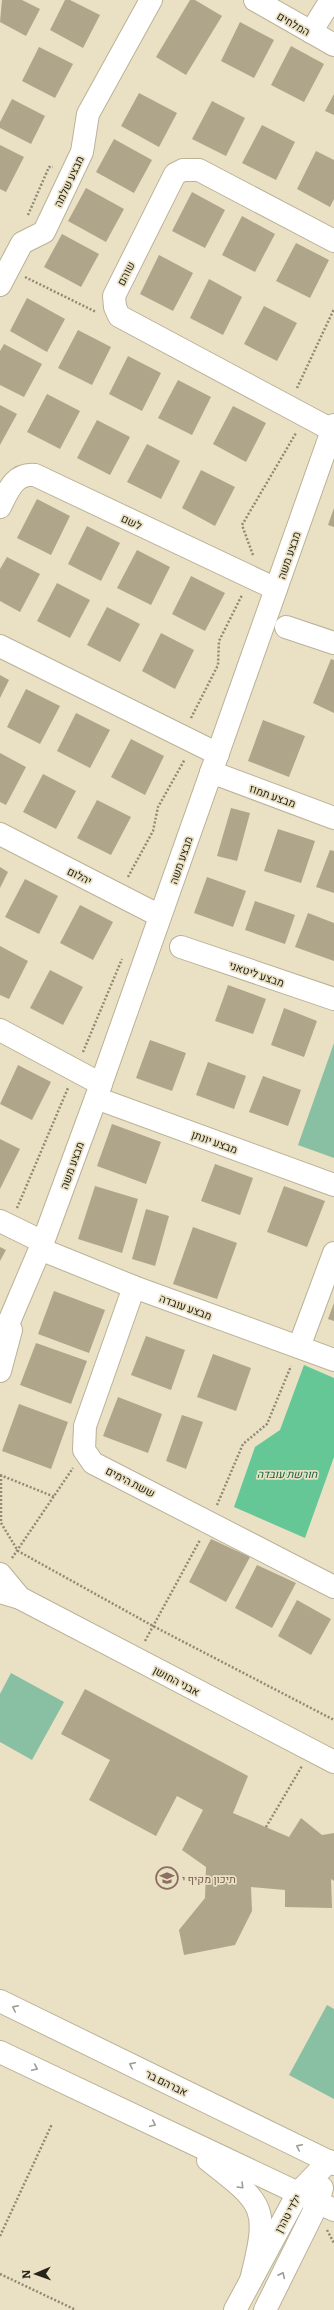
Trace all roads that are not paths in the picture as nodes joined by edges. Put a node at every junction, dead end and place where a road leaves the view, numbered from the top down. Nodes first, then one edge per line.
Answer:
1 (151, 0) edge
2 (255, 0) edge
3 (331, 0) edge
4 (311, 32) junction
5 (334, 45) edge
6 (334, 241) edge
7 (4, 277) edge
8 (333, 428) edge
9 (327, 467) edge
10 (0, 507) edge
11 (276, 590) junction
12 (286, 627) dead end
13 (334, 643) edge
14 (0, 646) edge
15 (214, 763) junction
16 (334, 818) edge
17 (0, 834) edge
18 (160, 916) junction
19 (180, 947) dead end
20 (334, 999) edge
21 (0, 1030) edge
22 (99, 1091) junction
23 (334, 1185) edge
24 (0, 1220) edge
25 (41, 1246) junction
26 (334, 1253) edge
27 (134, 1287) junction
28 (20, 1293) junction
29 (0, 1343) edge
30 (299, 1347) junction
31 (334, 1360) edge
32 (0, 1371) edge
33 (4, 1568) edge
34 (334, 1586) edge
35 (10, 1595) edge
36 (334, 1762) edge
37 (0, 2001) edge
38 (0, 2052) edge
39 (178, 2136) junction
40 (332, 2163) edge
41 (298, 2193) junction
42 (326, 2214) edge
43 (251, 2280) junction
44 (267, 2308) edge
45 (236, 2310) edge

1 - 7 street, מבצע שלמה
2 - 4 street, המלחים
3 - 4 street
4 - 5 street, המלחים
6 - 8 street, שוהם
8 - 9 street, מבצע משה
9 - 11 street, מבצע משה
10 - 11 street, לשם
11 - 15 street, מבצע משה
12 - 13 street
14 - 15 street
15 - 16 street, מבצע תמוז
15 - 18 street, מבצע משה
17 - 18 street, יהלום
18 - 22 street, מבצע משה
19 - 20 street, מבצע ליטאני
21 - 22 street
22 - 23 street, מבצע יונתן
22 - 25 street, מבצע משה
24 - 25 street, מבצע עובדה
25 - 27 street, מבצע עובדה
25 - 28 street, מבצע משה
26 - 30 street
27 - 30 street, מבצע עובדה
27 - 34 street, ששת הימים
28 - 29 street, מבצע משה
28 - 32 street, מבצע משה
30 - 31 street, מבצע עובדה
33 - 35 street, אבני החושן
35 - 36 street, אבני החושן
40 -> 37 street, אברהם בר
38 -> 39 street
39 - 41 street
39 -> 43 street
40 - 41 street, ילדי טהרן
40 - 42 street, ילדי טהרן
41 - 42 street
41 - 43 street, ילדי טהרן
44 -> 42 street, ילדי טהרן
43 - 45 street, ילדי טהרן

